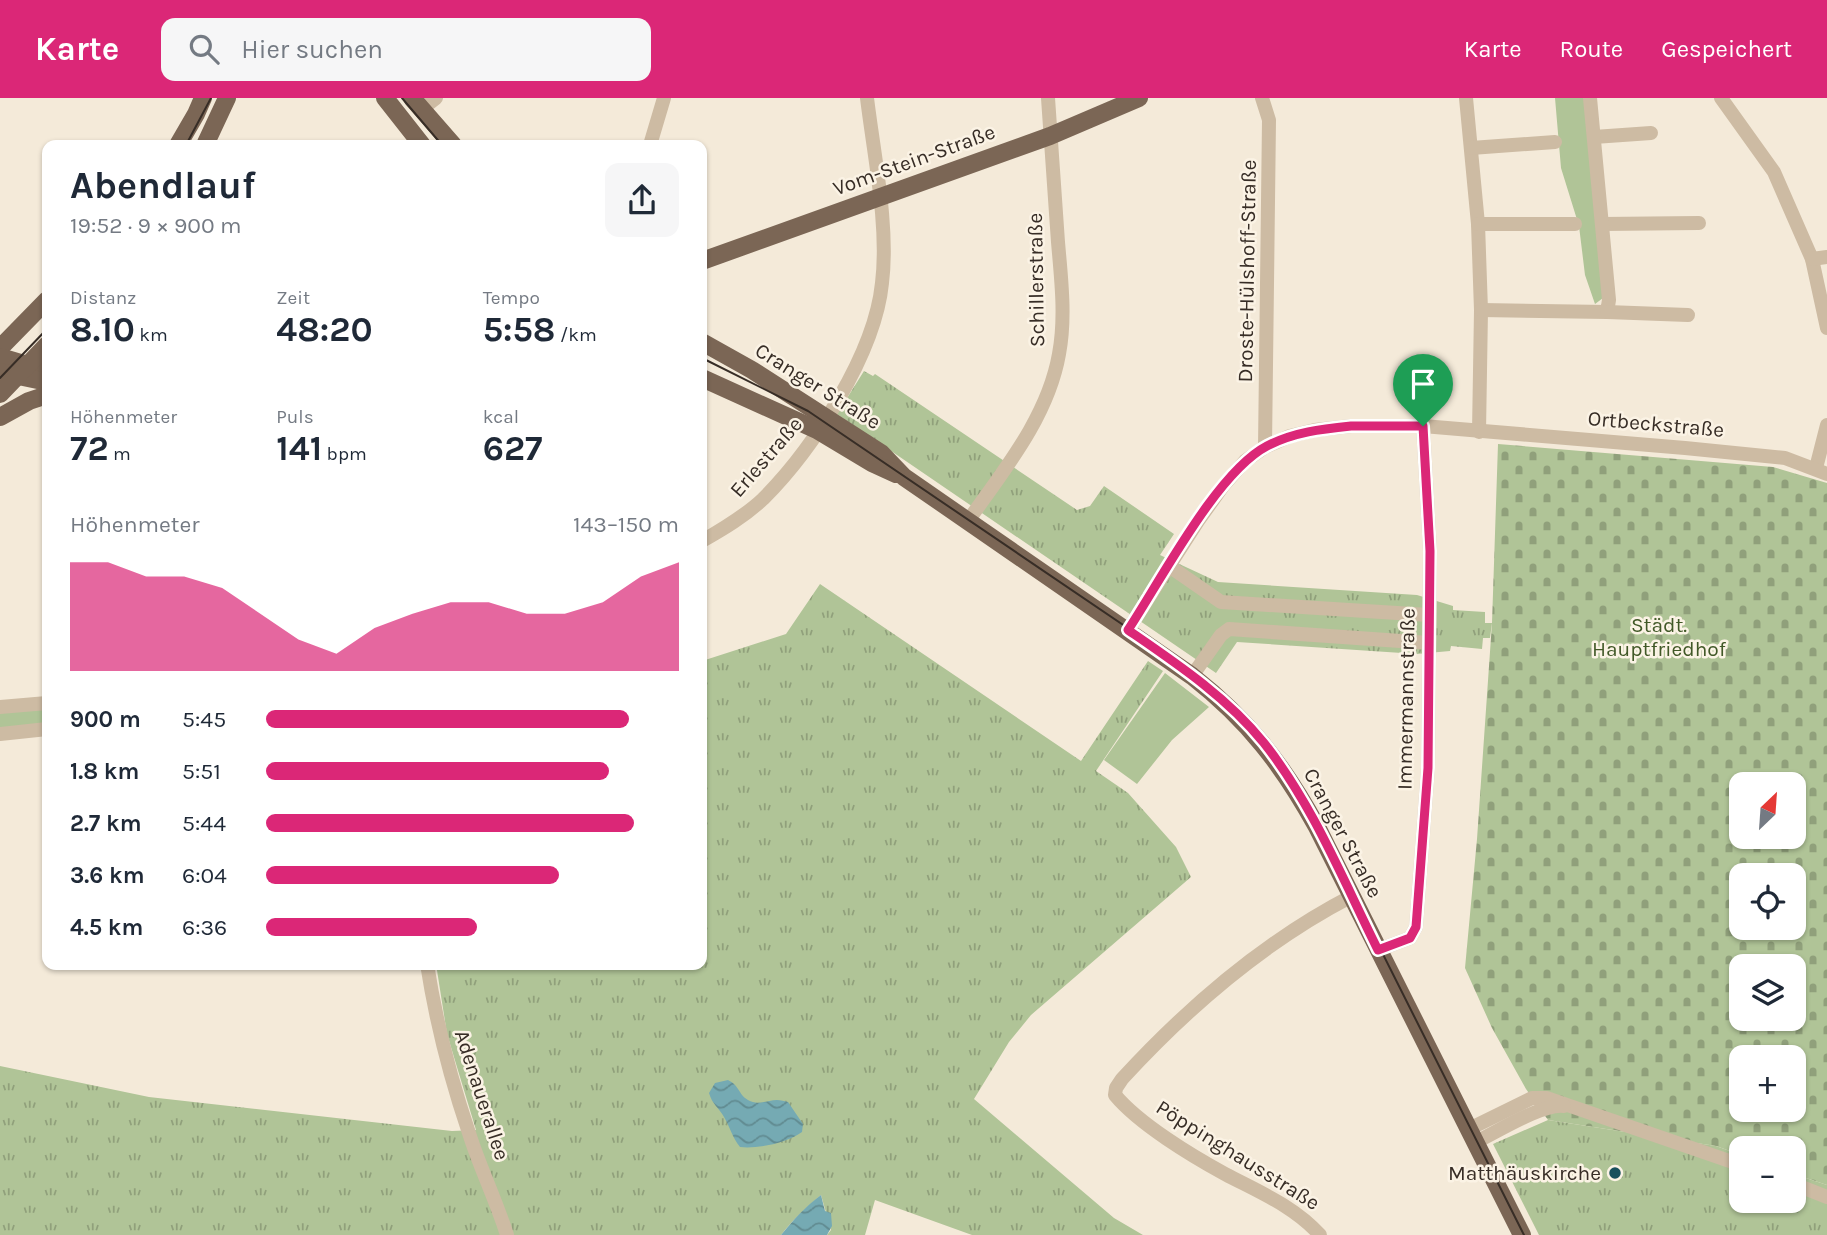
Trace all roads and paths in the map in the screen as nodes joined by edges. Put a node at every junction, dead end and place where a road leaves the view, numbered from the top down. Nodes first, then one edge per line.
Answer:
1 (203, 98) edge
2 (227, 98) edge
3 (385, 98) edge
4 (436, 98) edge
5 (664, 98) edge
6 (867, 98) edge
7 (1048, 98) edge
8 (1139, 98) edge
9 (1262, 98) edge
10 (1466, 98) edge
11 (1590, 98) edge
12 (1721, 98) edge
13 (417, 104) edge
14 (1651, 133) dead end
15 (1050, 136) junction
16 (1594, 137) junction
17 (181, 140) edge
18 (207, 140) edge
19 (418, 140) edge
20 (449, 140) edge
21 (651, 140) edge
22 (1556, 142) dead end
23 (1471, 148) junction
24 (878, 196) junction
25 (1699, 223) dead end
26 (1575, 224) dead end
27 (1602, 224) junction
28 (1478, 225) junction
29 (1827, 257) edge
30 (707, 259) edge
31 (1812, 259) junction
32 (41, 307) edge
33 (1481, 310) junction
34 (1607, 312) junction
35 (1688, 315) dead end
36 (0, 327) edge
37 (1827, 328) edge
38 (707, 345) edge
39 (0, 348) edge
40 (42, 349) edge
41 (0, 357) edge
42 (42, 368) edge
43 (14, 371) edge
44 (42, 380) edge
45 (707, 380) edge
46 (0, 394) edge
47 (42, 397) edge
48 (0, 417) edge
49 (821, 424) junction
50 (1827, 425) edge
51 (1423, 426) junction
52 (1479, 432) junction
53 (1265, 447) junction
54 (1821, 471) edge
55 (968, 521) junction
56 (707, 538) edge
57 (1169, 566) junction
58 (1429, 615) junction
59 (1128, 630) junction
60 (1429, 643) junction
61 (1192, 676) junction
62 (42, 703) edge
63 (0, 707) edge
64 (42, 730) edge
65 (0, 734) edge
66 (1352, 896) junction
67 (1378, 950) junction
68 (428, 970) edge
69 (1473, 1136) junction
70 (1729, 1161) edge
71 (1806, 1189) edge
72 (1827, 1197) edge
73 (507, 1235) edge
74 (1320, 1235) edge
75 (1522, 1235) edge

1 - 17 main road
2 - 18 main road
3 - 19 main road
4 - 13 street
5 - 21 street
6 - 24 street, Erlestraße
7 - 15 street, Schillerstraße
8 - 15 main road, Vom-Stein-Straße
9 - 53 street, Droste-Hülshoff-Straße
10 - 23 street
11 - 16 street
12 - 31 street
13 - 20 main road
14 - 16 street
15 - 24 main road, Vom-Stein-Straße
15 - 55 street, Schillerstraße
16 - 27 street
22 - 23 street
23 - 28 street
24 - 30 main road, Vom-Stein-Straße
24 - 49 street, Erlestraße
25 - 27 street
26 - 28 street
27 - 34 street
28 - 33 street
29 - 31 street
31 - 37 street
32 - 36 main road
32 - 39 main road
33 - 34 street
33 - 52 street
34 - 35 street
38 - 49 main road, Cranger Straße
40 - 43 main road
41 - 43 main road
42 - 43 main road
43 - 44 main road
43 - 46 main road
45 - 49 main road, Cranger Straße
47 - 48 main road
49 - 55 main road, Cranger Straße
49 - 56 street, Erlestraße
50 - 54 street
51 - 52 street, Ortbeckstraße
51 - 53 street, Ortbeckstraße
51 - 58 street, Immermannstraße
52 - 54 street, Ortbeckstraße
53 - 57 street, Ortbeckstraße
55 - 59 main road, Cranger Straße
57 - 58 street
57 - 59 street, Ortbeckstraße
58 - 60 street, Immermannstraße
59 - 61 main road, Cranger Straße
60 - 61 street
60 - 67 street, Immermannstraße
61 - 66 main road, Cranger Straße
62 - 63 street
64 - 65 street
66 - 67 main road, Cranger Straße
66 - 74 street, Pöppinghausstraße
67 - 69 main road, Cranger Straße
68 - 73 street, Adenauerallee
69 - 70 street
69 - 75 main road, Cranger Straße
71 - 72 street

